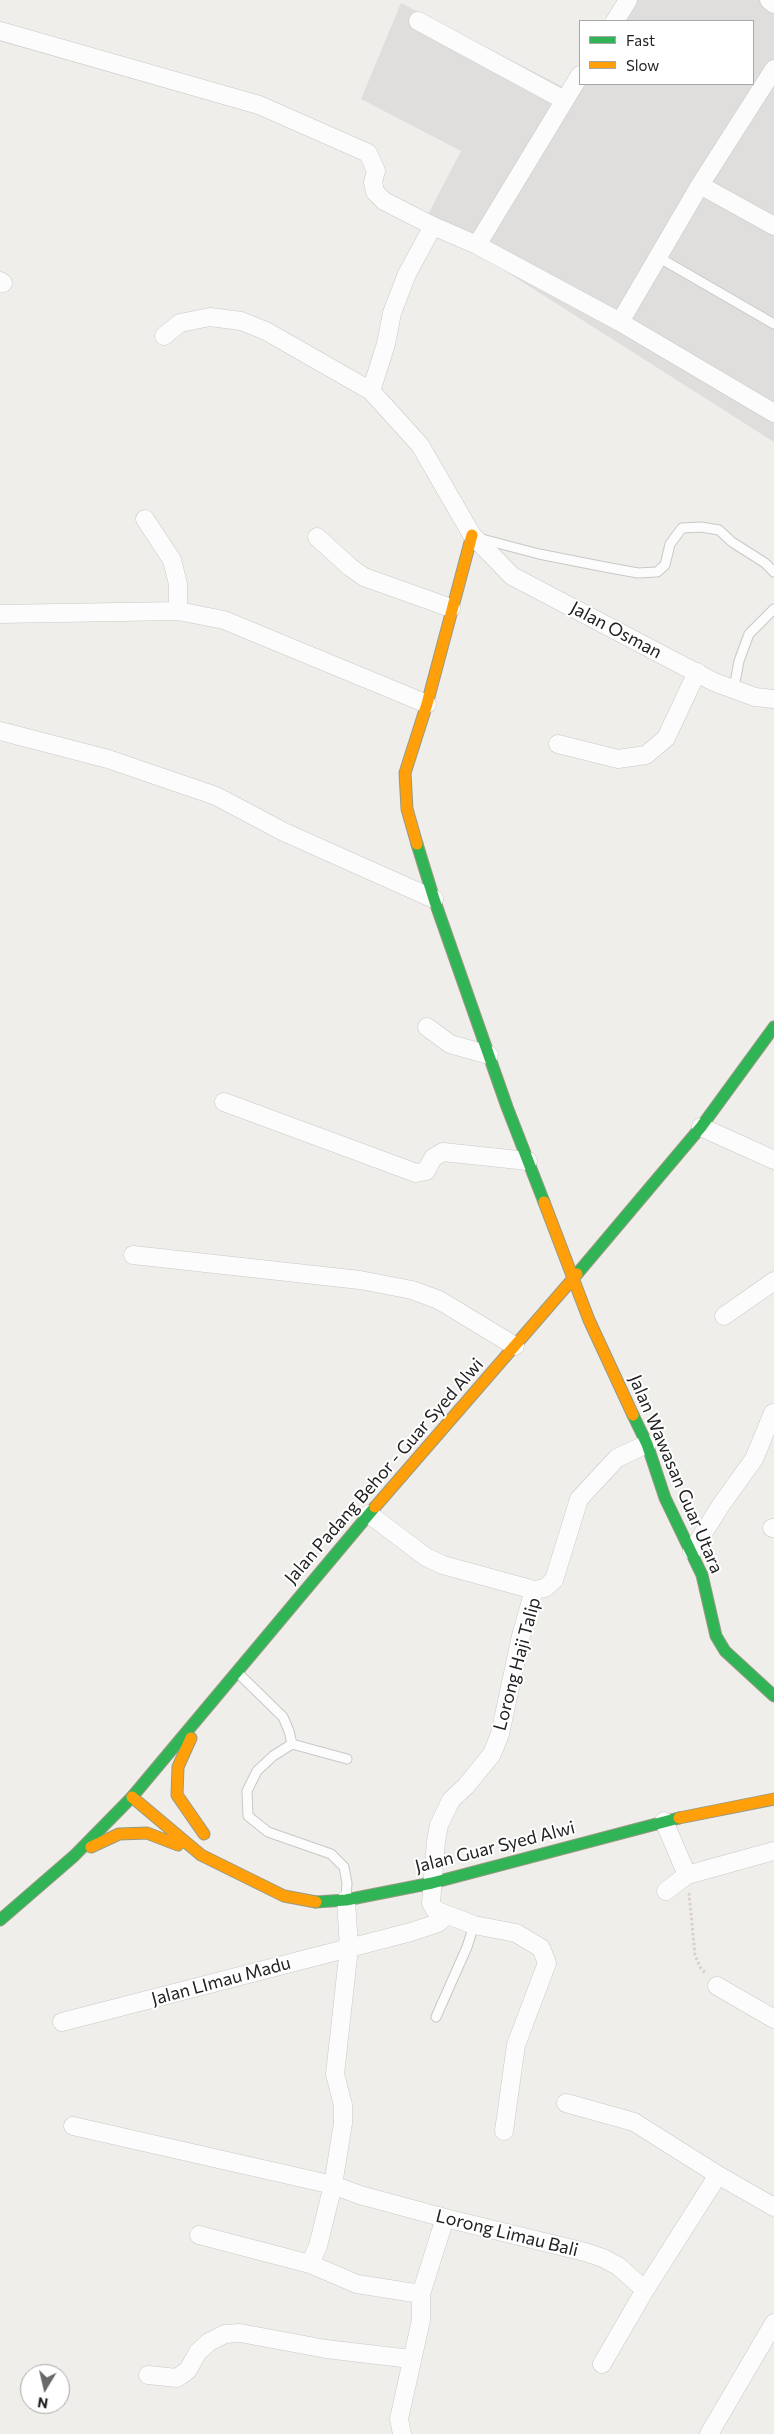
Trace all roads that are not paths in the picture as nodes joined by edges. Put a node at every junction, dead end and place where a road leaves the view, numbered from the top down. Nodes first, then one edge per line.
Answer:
1 (628, 0) edge
2 (769, 0) edge
3 (774, 4) edge
4 (616, 20) edge
5 (418, 21) dead end
6 (0, 32) edge
7 (774, 69) edge
8 (579, 77) edge
9 (564, 100) junction
10 (700, 185) junction
11 (433, 226) junction
12 (774, 226) edge
13 (477, 245) junction
14 (658, 257) junction
15 (620, 322) junction
16 (774, 324) edge
17 (164, 336) dead end
18 (371, 391) junction
19 (774, 413) edge
20 (146, 520) dead end
21 (472, 535) junction
22 (316, 537) dead end
23 (774, 572) edge
24 (451, 608) junction
25 (774, 609) edge
26 (178, 611) junction
27 (0, 614) edge
28 (697, 672) junction
29 (734, 688) junction
30 (774, 699) edge
31 (427, 704) junction
32 (0, 731) edge
33 (558, 744) dead end
34 (434, 899) junction
35 (427, 1027) dead end
36 (774, 1027) edge
37 (489, 1055) junction
38 (224, 1102) dead end
39 (700, 1128) junction
40 (774, 1160) edge
41 (528, 1161) junction
42 (133, 1255) dead end
43 (573, 1279) junction
44 (774, 1281) edge
45 (724, 1316) dead end
46 (515, 1346) junction
47 (773, 1412) edge
48 (646, 1444) junction
49 (369, 1514) junction
50 (692, 1551) junction
51 (534, 1590) junction
52 (236, 1671) junction
53 (774, 1696) edge
54 (200, 1718) junction
55 (292, 1744) junction
56 (347, 1759) dead end
57 (132, 1797) junction
58 (774, 1799) edge
59 (170, 1805) dead end
60 (664, 1821) junction
61 (209, 1841) junction
62 (774, 1852) edge
63 (201, 1855) junction
64 (74, 1856) junction
65 (229, 1869) junction
66 (687, 1875) junction
67 (432, 1883) junction
68 (666, 1891) dead end
69 (346, 1900) junction
70 (447, 1915) junction
71 (0, 1920) edge
72 (474, 1925) junction
73 (349, 1948) junction
74 (717, 1986) road end
75 (436, 2017) dead end
76 (774, 2018) edge
77 (62, 2022) dead end
78 (566, 2103) dead end
79 (73, 2126) dead end
80 (504, 2131) dead end
81 (718, 2175) junction
82 (333, 2185) junction
83 (774, 2207) edge
84 (445, 2218) junction
85 (199, 2235) dead end
86 (310, 2264) junction
87 (645, 2290) junction
88 (421, 2294) junction
89 (774, 2322) edge
90 (411, 2359) junction
91 (602, 2364) dead end
92 (148, 2375) dead end
93 (402, 2434) edge
94 (709, 2434) edge

1 - 4 street
2 - 3 street
5 - 9 street
6 - 11 street
7 - 10 street
8 - 9 street
9 - 13 street
10 - 12 street
10 - 14 street
11 - 13 street
11 - 18 street
13 - 15 street
14 - 15 street
14 - 16 lane
15 - 19 street
17 - 18 street, Jalan Osman
18 - 21 street, Jalan Osman
20 - 26 street
21 - 23 lane
21 - 24 street, Jalan Wawasan Guar Utara
21 - 28 street, Jalan Osman
22 - 24 street
24 - 31 street, Jalan Wawasan Guar Utara
25 - 29 lane
26 - 27 street
26 - 31 street
28 - 29 street, Jalan Osman
28 - 33 street
29 - 30 street, Jalan Osman
31 - 34 street, Jalan Wawasan Guar Utara
32 - 34 street
34 - 37 street, Jalan Wawasan Guar Utara
35 - 37 street
36 - 39 street, Jalan Padang Behor - Guar Syed Alwi
37 - 41 street, Jalan Wawasan Guar Utara
38 - 41 street
39 - 40 street
39 - 43 street, Jalan Padang Behor - Guar Syed Alwi
41 - 43 street, Jalan Wawasan Guar Utara
42 - 46 street
43 - 46 street, Jalan Padang Behor - Guar Syed Alwi
43 - 48 street, Jalan Wawasan Guar Utara
44 - 45 street
46 - 49 street, Jalan Padang Behor - Guar Syed Alwi
47 - 50 street
48 - 50 street, Jalan Wawasan Guar Utara
48 - 51 street, Lorong Haji Talip
49 - 51 street
49 - 52 street, Jalan Padang Behor - Guar Syed Alwi
50 - 53 street, Jalan Wawasan Guar Utara
51 - 67 street, Lorong Haji Talip
52 - 54 street, Jalan Padang Behor - Guar Syed Alwi
52 - 55 lane
54 - 57 street, Jalan Padang Behor - Guar Syed Alwi
54 - 61 street
55 - 56 lane
55 - 69 lane
57 - 63 street, Jalan Guar Syed Alwi
57 - 64 street, Jalan Padang Behor - Guar Syed Alwi
58 - 60 street, Jalan Guar Syed Alwi
59 - 61 street, Jalan Guar Syed Alwi
60 - 66 street
60 - 67 street, Jalan Guar Syed Alwi
61 - 65 street, Jalan Guar Syed Alwi
62 - 66 street
63 - 64 street
63 - 65 street, Jalan Guar Syed Alwi
64 - 71 street, Jalan Padang Behor - Guar Syed Alwi
65 - 69 street, Jalan Guar Syed Alwi
66 - 68 street
67 - 69 street, Jalan Guar Syed Alwi
67 - 70 street, Lorong Haji Talip
69 - 73 street
70 - 72 street
70 - 73 street, Jalan LImau Madu
72 - 75 lane
72 - 80 street
73 - 77 street, Jalan LImau Madu
73 - 82 street
74 - 76 street
78 - 81 street
79 - 82 street, Lorong Limau Bali
81 - 83 street
81 - 87 street
82 - 84 street, Lorong Limau Bali
82 - 86 street
84 - 87 street, Lorong Limau Bali
84 - 88 street
85 - 86 street
86 - 88 street
87 - 91 street
88 - 90 street
89 - 94 street
90 - 92 street
90 - 93 street

